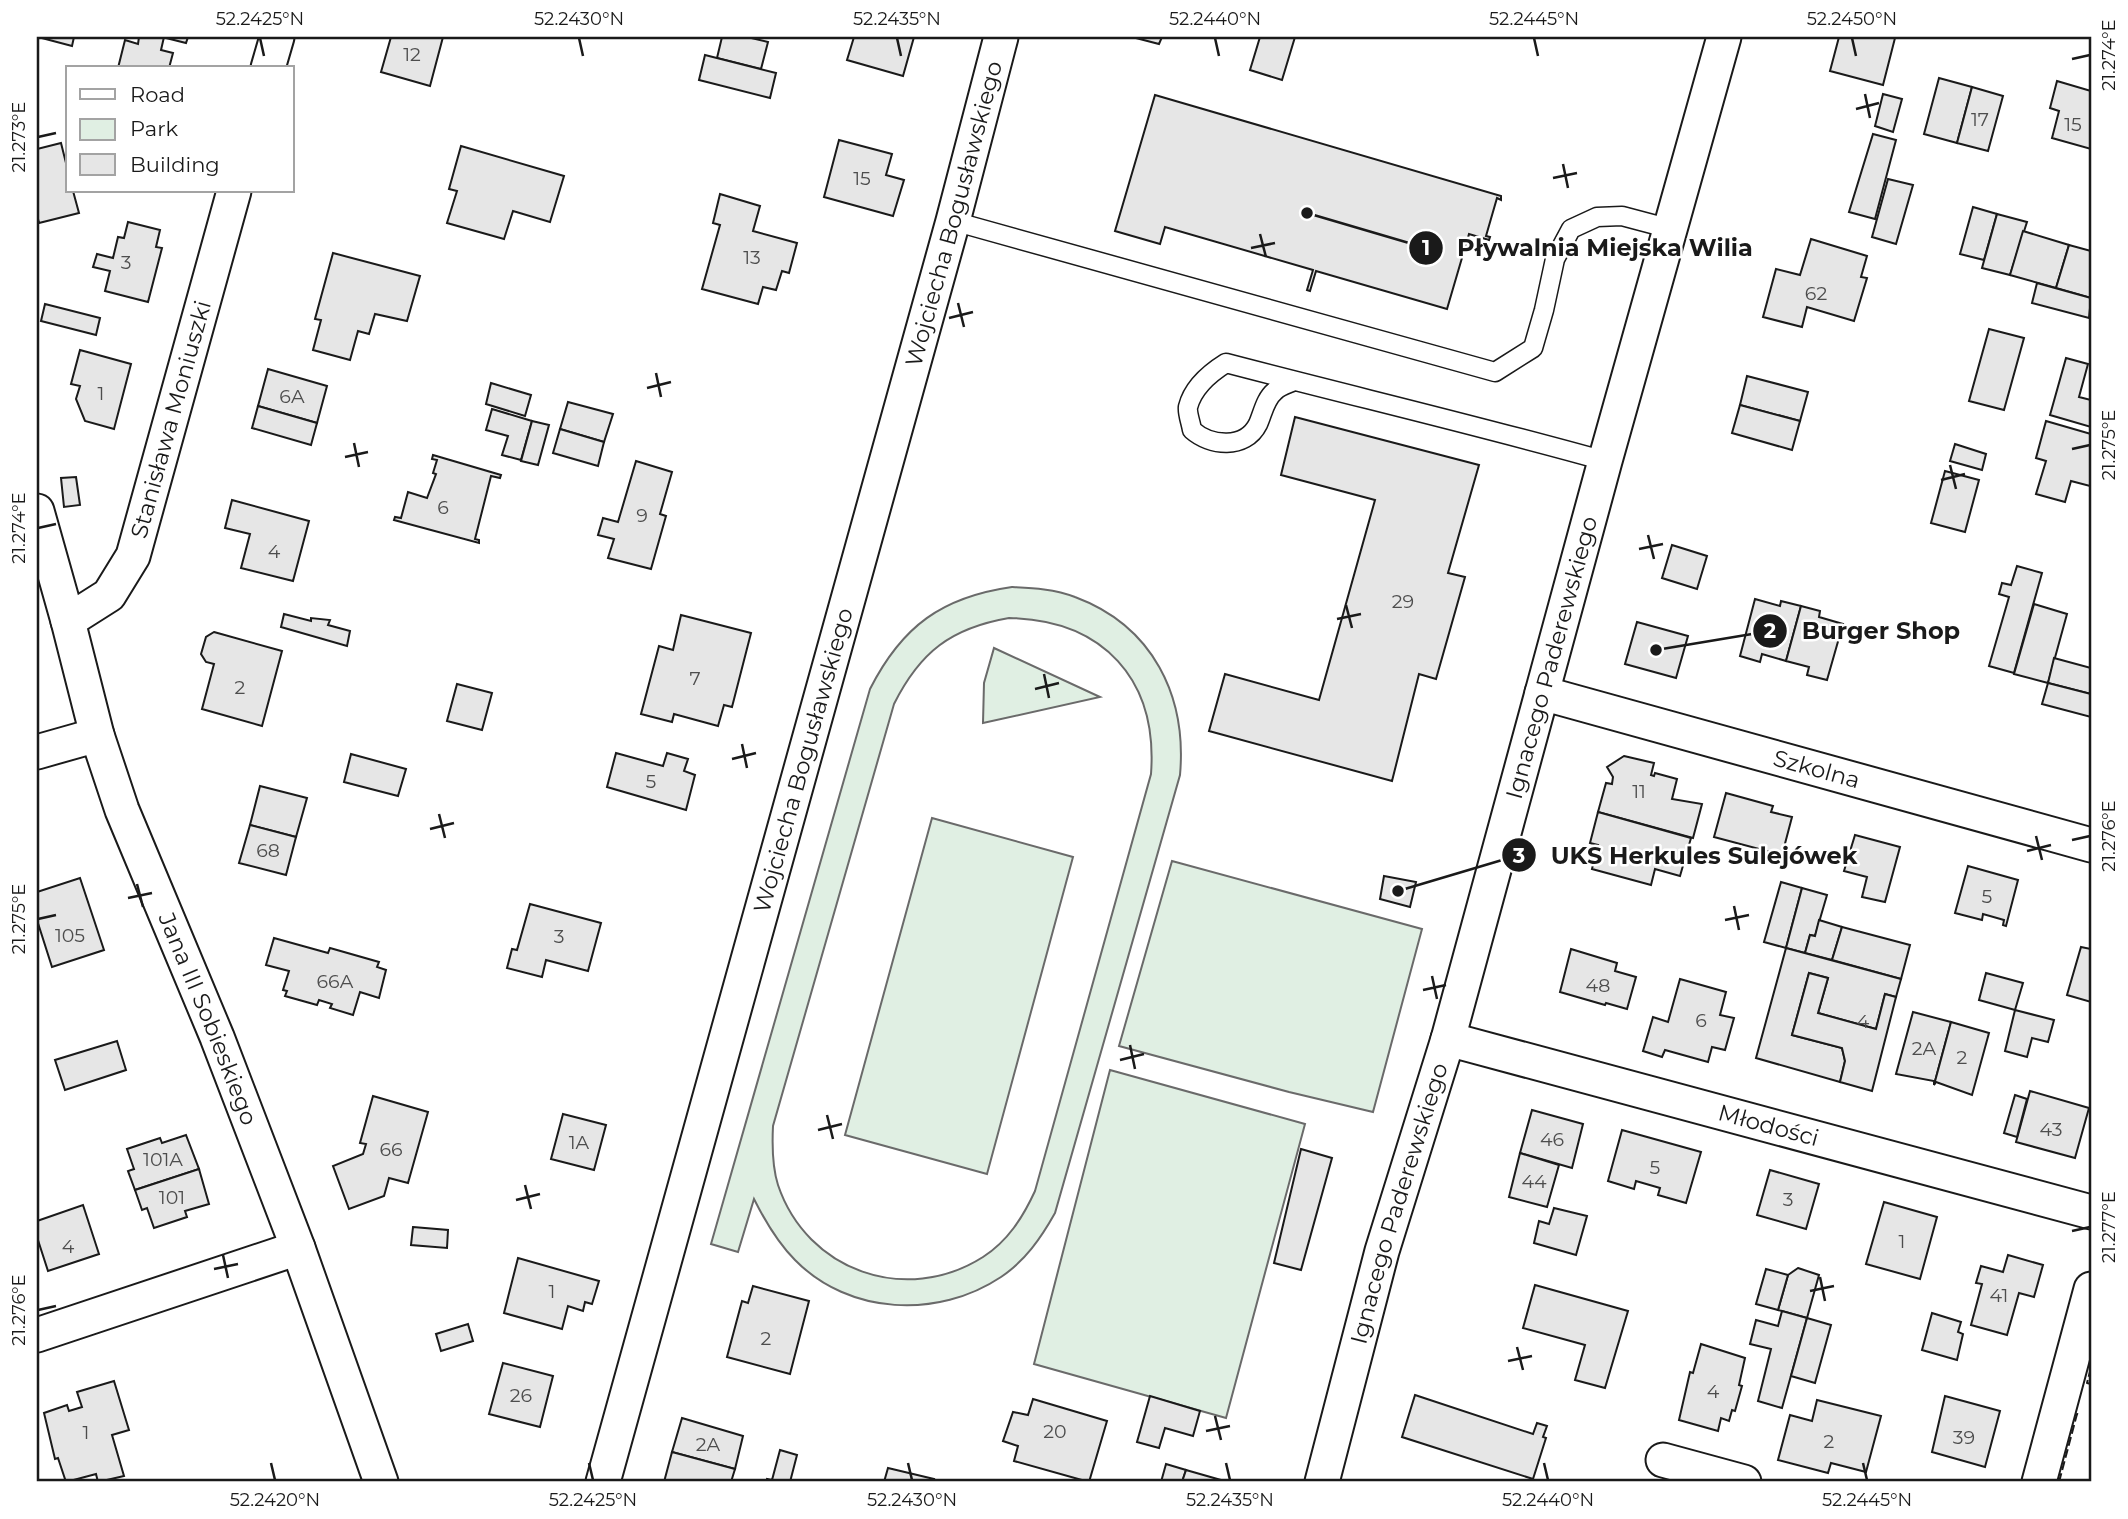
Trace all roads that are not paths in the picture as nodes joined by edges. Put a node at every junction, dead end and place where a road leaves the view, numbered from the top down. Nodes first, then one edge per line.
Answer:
1 (277, 37) edge
2 (1001, 37) edge
3 (1724, 37) edge
4 (269, 66) edge
5 (234, 192) edge
6 (953, 221) junction
7 (1671, 229) junction
8 (1294, 381) junction
9 (1605, 461) junction
10 (37, 511) edge
11 (68, 621) junction
12 (1542, 694) junction
13 (97, 735) junction
14 (37, 752) edge
15 (2091, 845) edge
16 (1448, 1039) junction
17 (2091, 1212) edge
18 (298, 1248) junction
19 (2091, 1289) edge
20 (37, 1335) edge
21 (2077, 1399) edge
22 (1663, 1460) dead end
23 (381, 1482) edge
24 (603, 1482) edge
25 (1322, 1482) edge
26 (1744, 1482) edge
27 (2039, 1482) edge

1 - 4 street
2 - 6 street, Wojciecha Bogusławskiego
3 - 7 street, Ignacego Paderewskiego
5 - 11 street, Stanisława Moniuszki
6 - 7 lane
6 - 24 street, Wojciecha Bogusławskiego
7 - 9 street, Ignacego Paderewskiego
8 - 8 lane
8 - 9 lane
9 - 12 street, Ignacego Paderewskiego
10 - 11 street, Jana III Sobieskiego
11 - 13 street, Jana III Sobieskiego
12 - 15 street, Szkolna
12 - 16 street, Ignacego Paderewskiego
13 - 14 street
13 - 18 street, Jana III Sobieskiego
16 - 17 street, Młodości
16 - 25 street, Ignacego Paderewskiego
18 - 20 street
18 - 23 street, Jana III Sobieskiego
19 - 21 street
21 - 27 street
22 - 26 street

